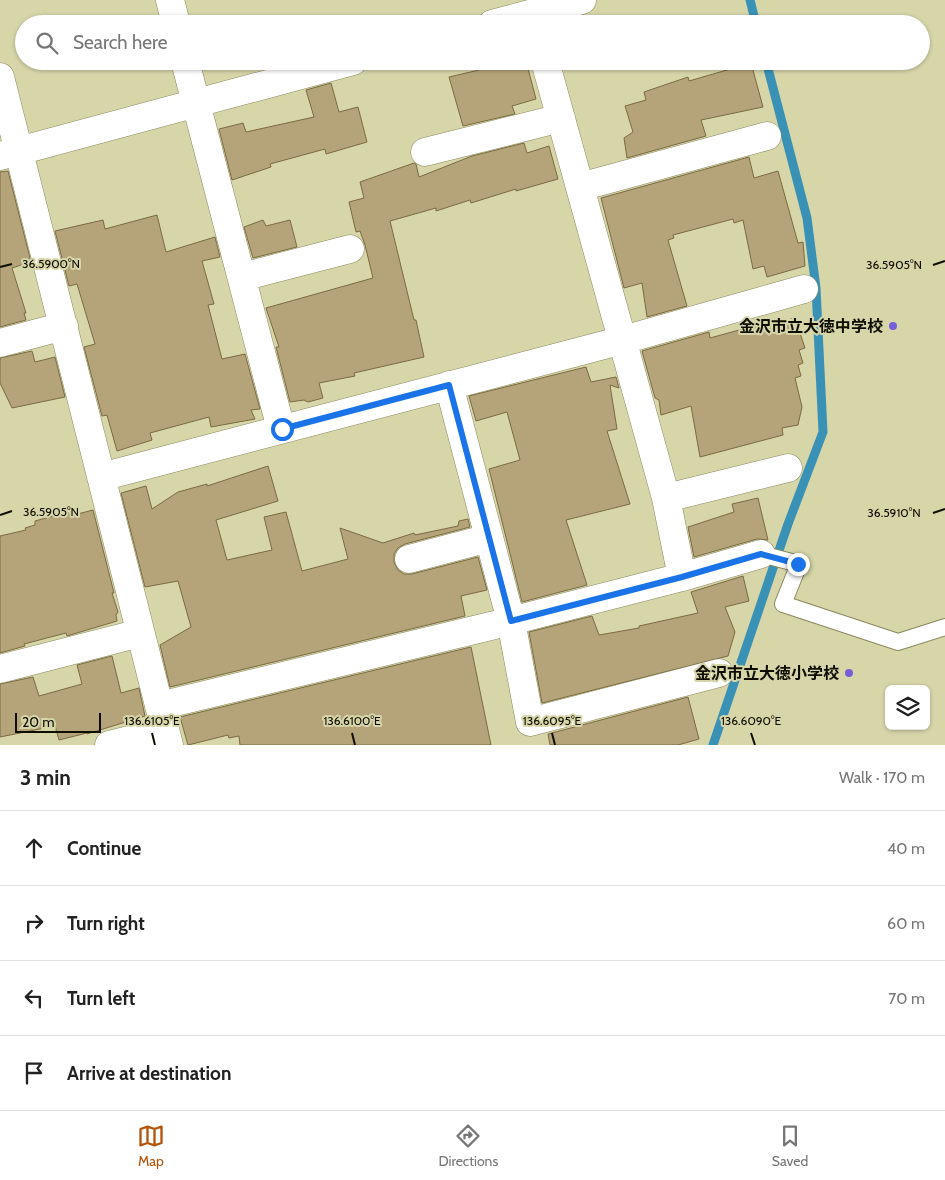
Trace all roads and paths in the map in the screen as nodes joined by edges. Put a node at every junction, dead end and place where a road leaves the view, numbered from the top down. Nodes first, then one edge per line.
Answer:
1 (170, 0) edge
2 (582, 0) edge
3 (531, 12) edge
4 (174, 15) edge
5 (187, 70) edge
6 (319, 70) edge
7 (548, 70) edge
8 (0, 77) edge
9 (196, 103) junction
10 (561, 118) junction
11 (766, 136) dead end
12 (424, 152) dead end
13 (10, 153) edge
14 (580, 187) junction
15 (350, 249) dead end
16 (242, 277) junction
17 (804, 289) dead end
18 (64, 326) junction
19 (622, 340) junction
20 (0, 343) edge
21 (449, 385) junction
22 (282, 429) junction
23 (788, 468) dead end
24 (101, 477) junction
25 (666, 498) junction
26 (489, 538) junction
27 (761, 554) joint
28 (409, 559) dead end
29 (682, 577) junction
30 (511, 621) junction
31 (945, 627) edge
32 (140, 633) junction
33 (0, 669) edge
34 (720, 673) dead end
35 (164, 727) edge
36 (109, 745) edge

1 - 4 street
2 - 3 street
5 - 9 street
6 - 9 street
7 - 10 street
8 - 13 street
9 - 13 street
9 - 16 street
10 - 12 street
10 - 14 street
11 - 14 street
13 - 18 street
14 - 19 street
15 - 16 street
16 - 22 street
17 - 19 street
18 - 20 street
18 - 24 street
19 - 21 street
19 - 25 street
21 - 22 street
21 - 26 street
22 - 24 street
23 - 25 street
24 - 32 street
25 - 29 street
26 - 28 street
26 - 30 street
27 - 29 street
27 - 31 lane
29 - 30 street
30 - 34 street
30 - 35 street
32 - 33 street
32 - 35 street
35 - 36 street

